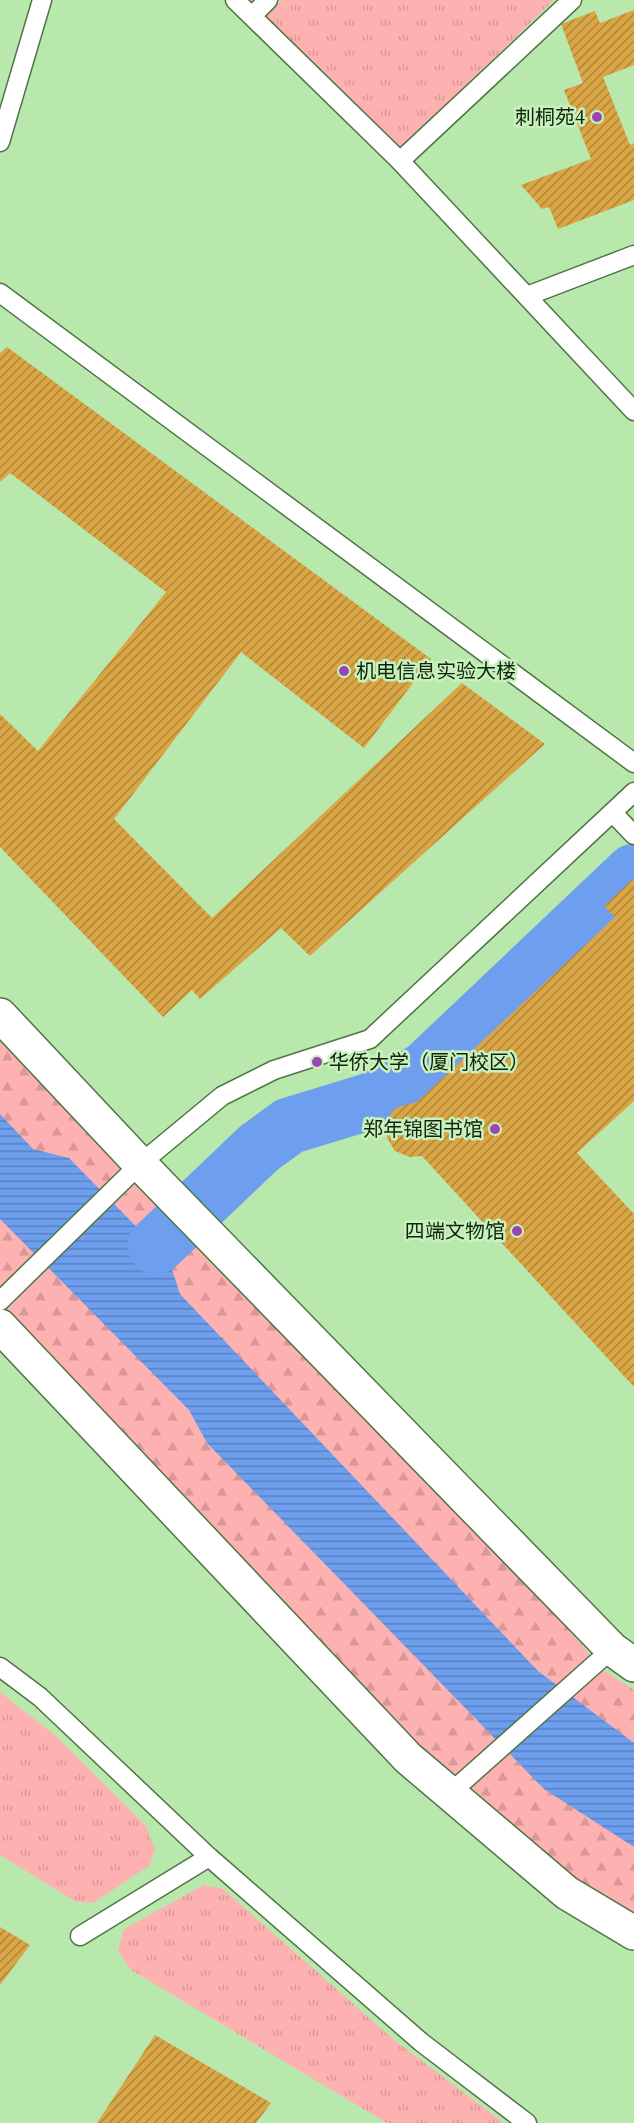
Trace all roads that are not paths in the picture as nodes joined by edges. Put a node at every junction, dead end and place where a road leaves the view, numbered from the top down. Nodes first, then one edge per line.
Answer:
1 (42, 0) edge
2 (235, 0) edge
3 (268, 0) edge
4 (572, 0) edge
5 (252, 16) junction
6 (0, 142) edge
7 (400, 161) junction
8 (634, 255) edge
9 (0, 293) edge
10 (527, 296) junction
11 (634, 411) edge
12 (634, 763) edge
13 (634, 792) edge
14 (613, 813) junction
15 (634, 835) edge
16 (0, 1015) edge
17 (140, 1164) junction
18 (0, 1300) edge
19 (0, 1326) edge
20 (623, 1657) edge
21 (0, 1667) edge
22 (449, 1794) junction
23 (209, 1857) junction
24 (634, 1933) edge
25 (80, 1936) dead end
26 (527, 2123) edge

1 - 6 lane
2 - 5 lane
3 - 5 lane
4 - 7 lane
5 - 7 lane
7 - 10 lane
8 - 10 lane
9 - 12 lane
10 - 11 lane
13 - 14 lane
14 - 15 lane
14 - 17 lane
16 - 17 street
17 - 18 lane
17 - 20 street
19 - 22 street
20 - 22 lane
21 - 23 lane
22 - 24 street
23 - 25 lane
23 - 26 lane

